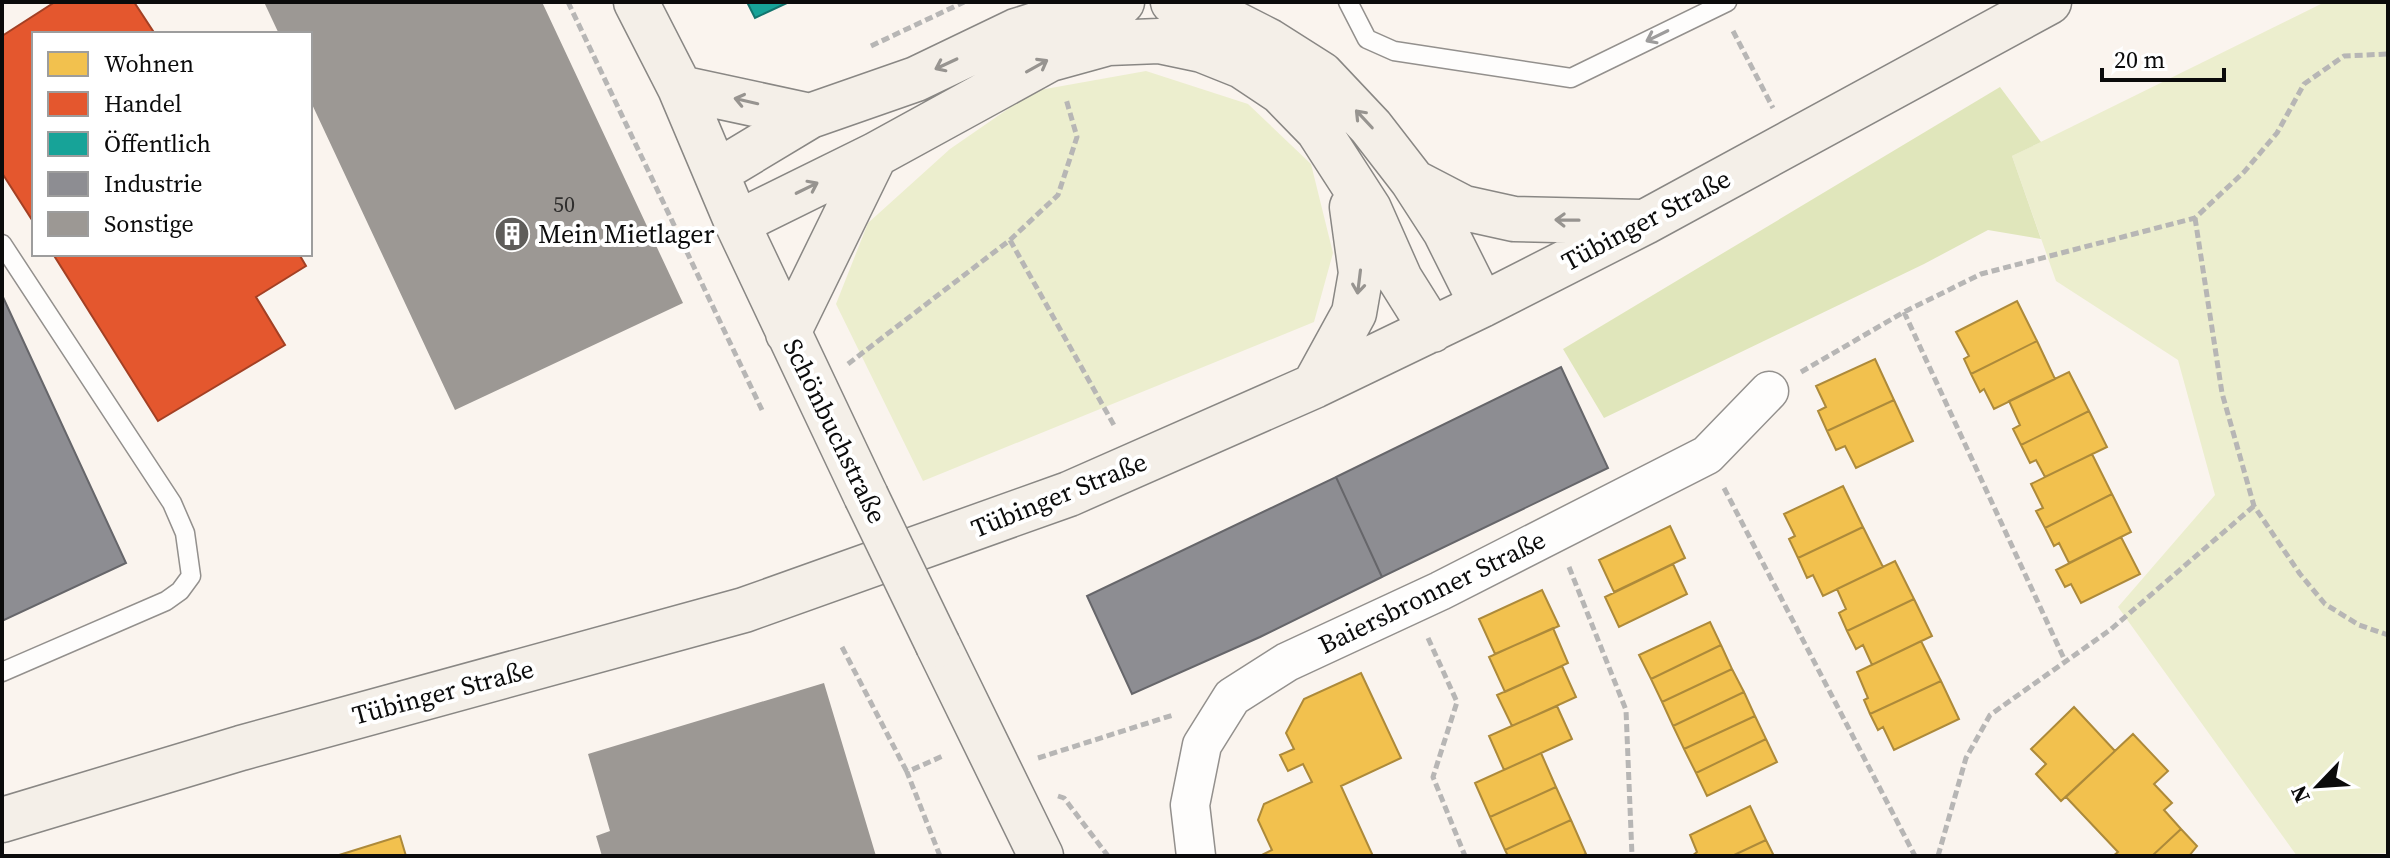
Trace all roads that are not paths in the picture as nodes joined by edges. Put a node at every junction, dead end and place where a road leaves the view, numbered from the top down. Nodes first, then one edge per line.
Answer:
1 (636, 2) edge
2 (1122, 2) edge
3 (1173, 2) edge
4 (1348, 2) edge
5 (2049, 2) edge
6 (1723, 4) edge
7 (680, 88) junction
8 (810, 116) junction
9 (875, 155) junction
10 (717, 172) junction
11 (1347, 177) junction
12 (1412, 180) junction
13 (1645, 222) junction
14 (737, 223) junction
15 (2, 244) edge
16 (1482, 305) junction
17 (1432, 330) junction
18 (788, 333) junction
19 (1314, 386) junction
20 (1769, 391) road end
21 (2, 672) edge
22 (2, 820) edge
23 (1041, 856) edge
24 (1196, 856) edge

1 - 7 main road, Schönbuchstraße
2 -> 8 main road
12 -> 3 main road
6 -> 4 lane
5 - 13 main road, Tübinger Straße
8 -> 7 main road
7 - 10 main road, Schönbuchstraße
8 - 10 main road
9 -> 11 main road
14 -> 9 main road
9 - 18 main road
10 - 14 main road, Schönbuchstraße
11 - 17 main road
11 -> 19 main road
13 -> 12 main road
12 - 16 main road
13 - 16 main road, Tübinger Straße
14 - 18 main road, Schönbuchstraße
15 - 21 lane
16 - 17 main road, Tübinger Straße
17 - 19 main road, Tübinger Straße
18 - 23 main road, Schönbuchstraße, bridge
19 - 22 main road, Tübinger Straße
20 - 24 street, Baiersbronner Straße

